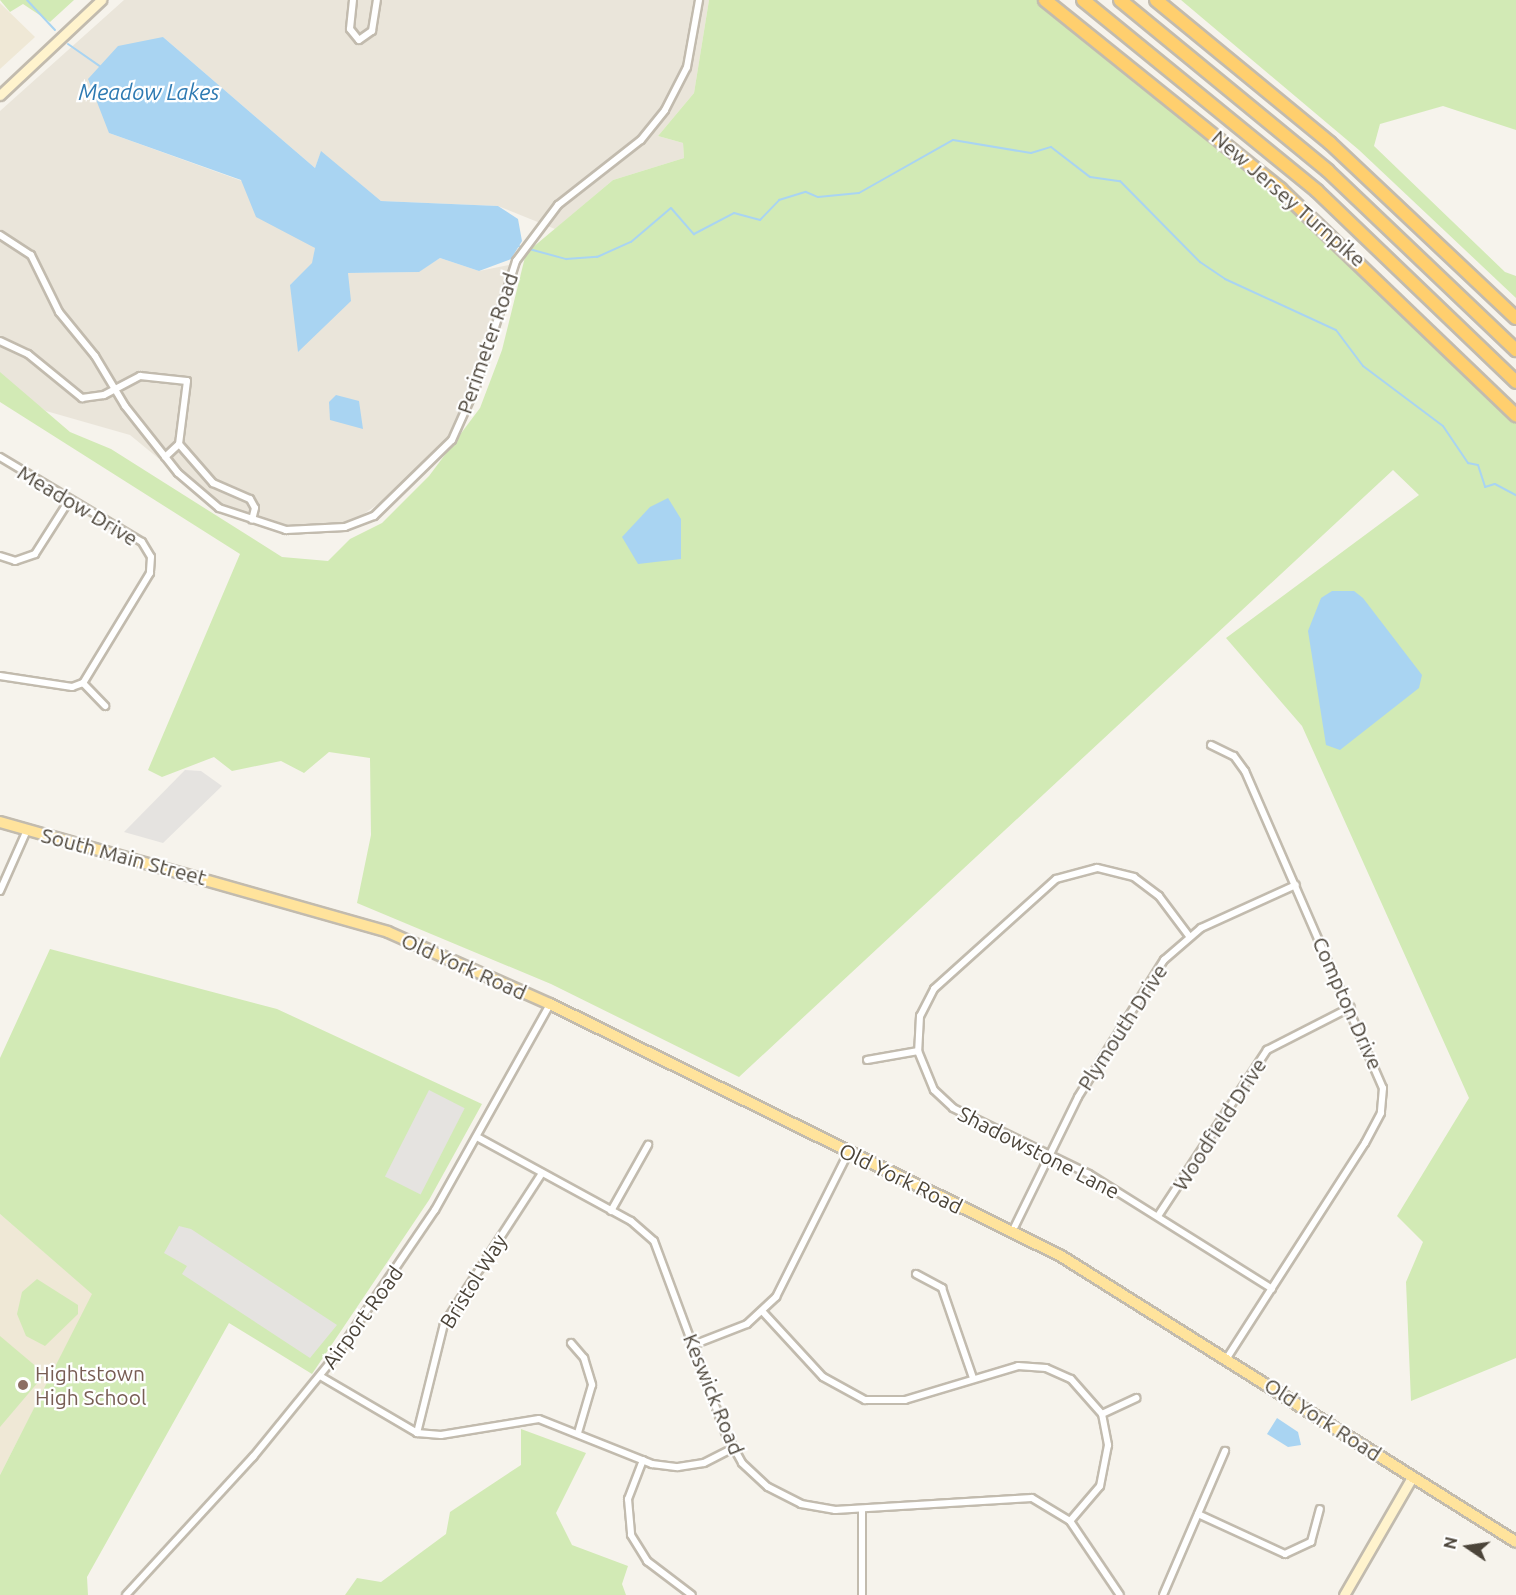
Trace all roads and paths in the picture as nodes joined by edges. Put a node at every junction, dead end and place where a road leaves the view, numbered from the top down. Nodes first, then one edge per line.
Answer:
1 (101, 0) edge
2 (353, 0) edge
3 (377, 0) edge
4 (699, 0) edge
5 (1045, 0) edge
6 (1083, 0) edge
7 (1120, 0) edge
8 (1156, 0) edge
9 (0, 95) edge
10 (0, 235) edge
11 (1516, 318) edge
12 (0, 341) edge
13 (1516, 350) edge
14 (1516, 382) edge
15 (115, 390) junction
16 (1516, 415) edge
17 (179, 444) junction
18 (0, 457) edge
19 (165, 457) junction
20 (70, 499) junction
21 (252, 520) junction
22 (0, 556) edge
23 (0, 676) edge
24 (83, 683) junction
25 (105, 706) dead end
26 (1211, 745) dead end
27 (0, 822) edge
28 (27, 830) junction
29 (1296, 885) junction
30 (249, 889) joint
31 (0, 891) edge
32 (1189, 936) junction
33 (550, 1004) junction
34 (1351, 1007) junction
35 (918, 1052) junction
36 (867, 1060) dead end
37 (477, 1137) junction
38 (648, 1145) dead end
39 (848, 1153) junction
40 (1049, 1155) junction
41 (542, 1173) junction
42 (611, 1211) junction
43 (1158, 1216) junction
44 (1011, 1232) junction
45 (916, 1274) dead end
46 (1272, 1289) junction
47 (763, 1312) junction
48 (571, 1343) dead end
49 (693, 1345) junction
50 (1227, 1358) junction
51 (320, 1376) junction
52 (973, 1378) junction
53 (1137, 1398) dead end
54 (1102, 1414) junction
55 (578, 1432) junction
56 (417, 1433) junction
57 (732, 1449) junction
58 (1225, 1451) dead end
59 (643, 1460) junction
60 (1412, 1477) junction
61 (862, 1509) junction
62 (1320, 1509) dead end
63 (1198, 1514) junction
64 (1070, 1521) junction
65 (1516, 1542) edge
66 (126, 1595) edge
67 (692, 1595) edge
68 (862, 1595) edge
69 (1120, 1595) edge
70 (1163, 1595) edge
71 (1344, 1595) edge

1 - 9 main road
2 - 3 street
4 - 21 street, Perimeter Road
5 - 16 highway, New Jersey Turnpike
6 - 14 highway, New Jersey Turnpike
7 - 13 highway
8 - 11 highway
10 - 15 street, Perimeter Road
12 - 15 street
15 - 17 street
15 - 19 street, Perimeter Road
17 - 19 street
17 - 21 street
18 - 20 street, Meadow Drive
19 - 21 street, Perimeter Road
20 - 22 street
20 - 24 street, Meadow Drive
23 - 24 street
24 - 25 street
26 - 29 street, Compton Drive
27 - 28 main road, South Main Street
28 - 30 main road, South Main Street
28 - 31 street
29 - 32 street, Plymouth Drive
29 - 34 street, Compton Drive
30 - 33 main road, Old York Road
32 - 35 street, Shadowstone Lane
32 - 40 street, Plymouth Drive
33 - 37 street, Airport Road
33 - 39 main road, Old York Road
34 - 43 street, Woodfield Drive
34 - 46 street, Compton Drive
35 - 36 street
35 - 40 street, Shadowstone Lane
37 - 41 street, Keswick Road
37 - 51 street, Airport Road
38 - 42 street
39 - 44 main road, Old York Road
39 - 47 street
40 - 43 street, Shadowstone Lane
40 - 44 street, Plymouth Drive
41 - 42 street, Keswick Road
41 - 56 street, Bristol Way
42 - 49 street, Keswick Road
43 - 46 street, Shadowstone Lane
44 - 50 main road, Old York Road
45 - 52 street
46 - 50 street, Compton Drive
47 - 49 street
47 - 52 street
48 - 55 street
49 - 57 street, Keswick Road
50 - 60 main road, Old York Road
51 - 56 street
51 - 66 street, Airport Road
52 - 54 street
53 - 54 street
54 - 64 street
55 - 56 street
55 - 59 street
57 - 59 street
57 - 61 street, Keswick Road
58 - 63 street
59 - 67 street
60 - 65 main road, Old York Road
60 - 71 main road
61 - 64 street, Keswick Road
61 - 68 street
62 - 63 street
63 - 70 street
64 - 69 street, Keswick Road

